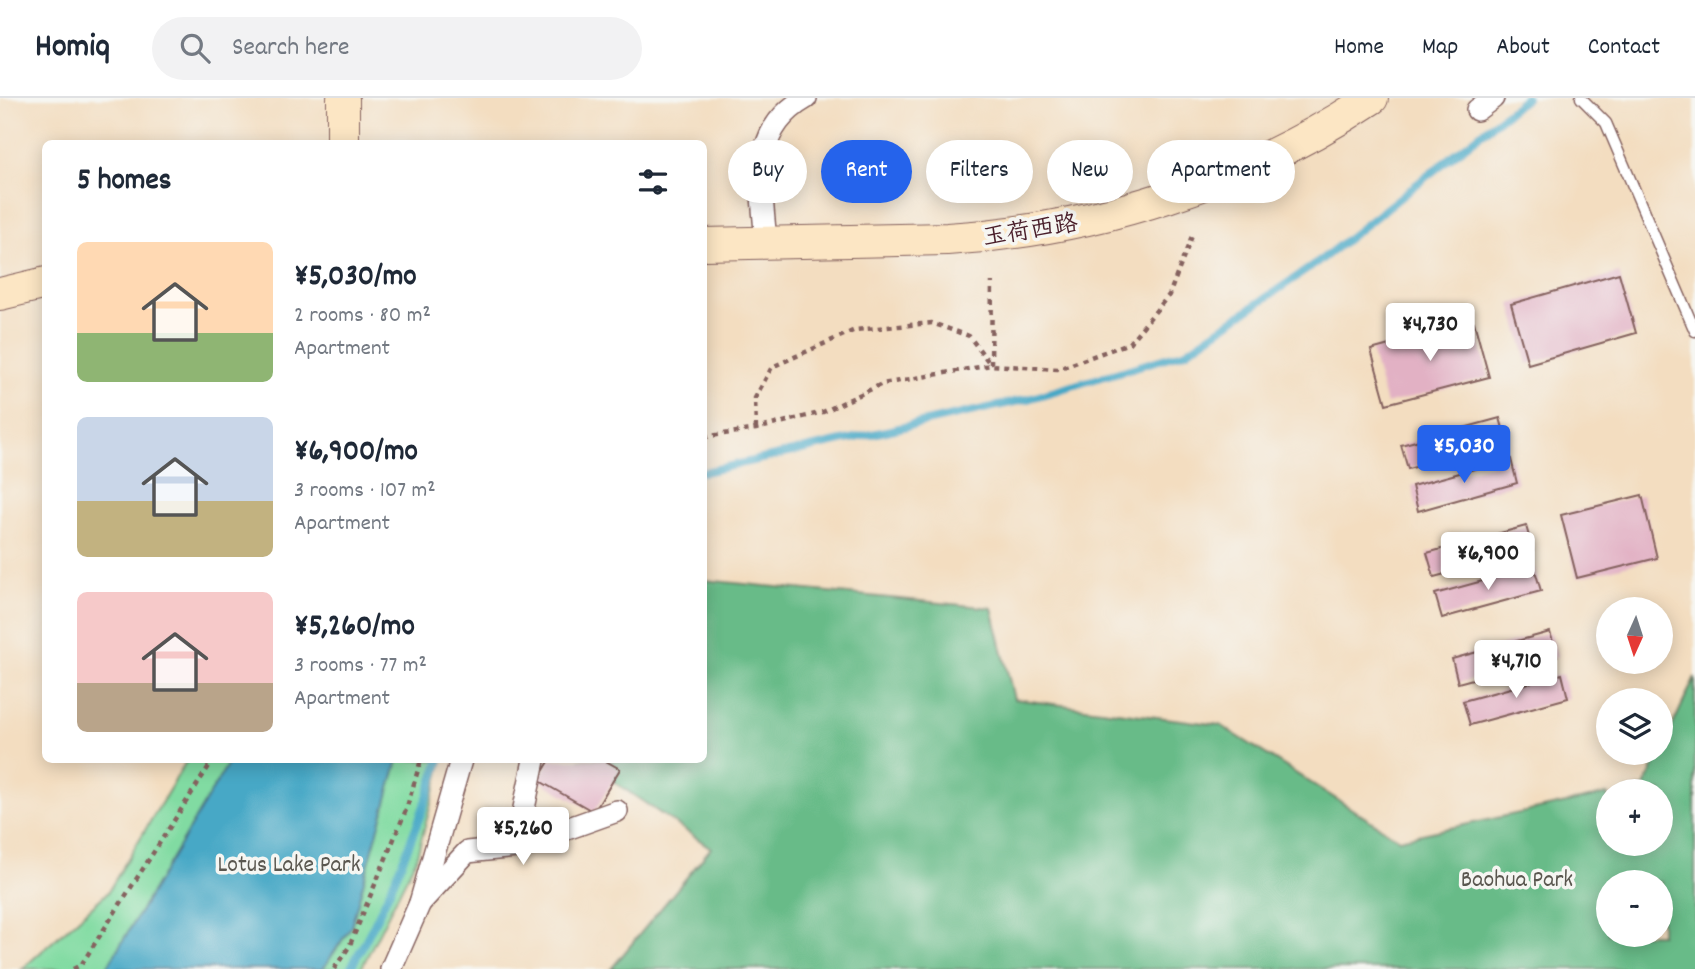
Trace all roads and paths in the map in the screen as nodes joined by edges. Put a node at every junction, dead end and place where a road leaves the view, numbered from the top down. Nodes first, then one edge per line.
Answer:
1 (343, 98) edge
2 (1372, 98) edge
3 (1581, 98) edge
4 (793, 101) edge
5 (343, 140) edge
6 (1192, 236) dead end
7 (766, 243) junction
8 (707, 244) edge
9 (992, 282) dead end
10 (42, 284) edge
11 (0, 294) edge
12 (1695, 331) edge
13 (991, 365) junction
14 (756, 429) junction
15 (707, 437) edge
16 (211, 763) edge
17 (420, 763) edge
18 (459, 763) edge
19 (533, 763) edge
20 (617, 811) dead end
21 (516, 847) junction
22 (420, 904) junction
23 (73, 969) edge
24 (334, 969) edge
25 (391, 969) edge

1 - 5 main road
2 - 7 main road, 玉荷西路
3 - 12 lane
4 - 7 street
6 - 13 path
7 - 8 main road, 玉荷西路
9 - 13 path
10 - 11 main road
13 - 14 path
13 - 14 path
14 - 15 path
16 - 23 path
17 - 24 path
18 - 22 street
19 - 21 street
20 - 21 street
21 - 22 street
22 - 25 street

